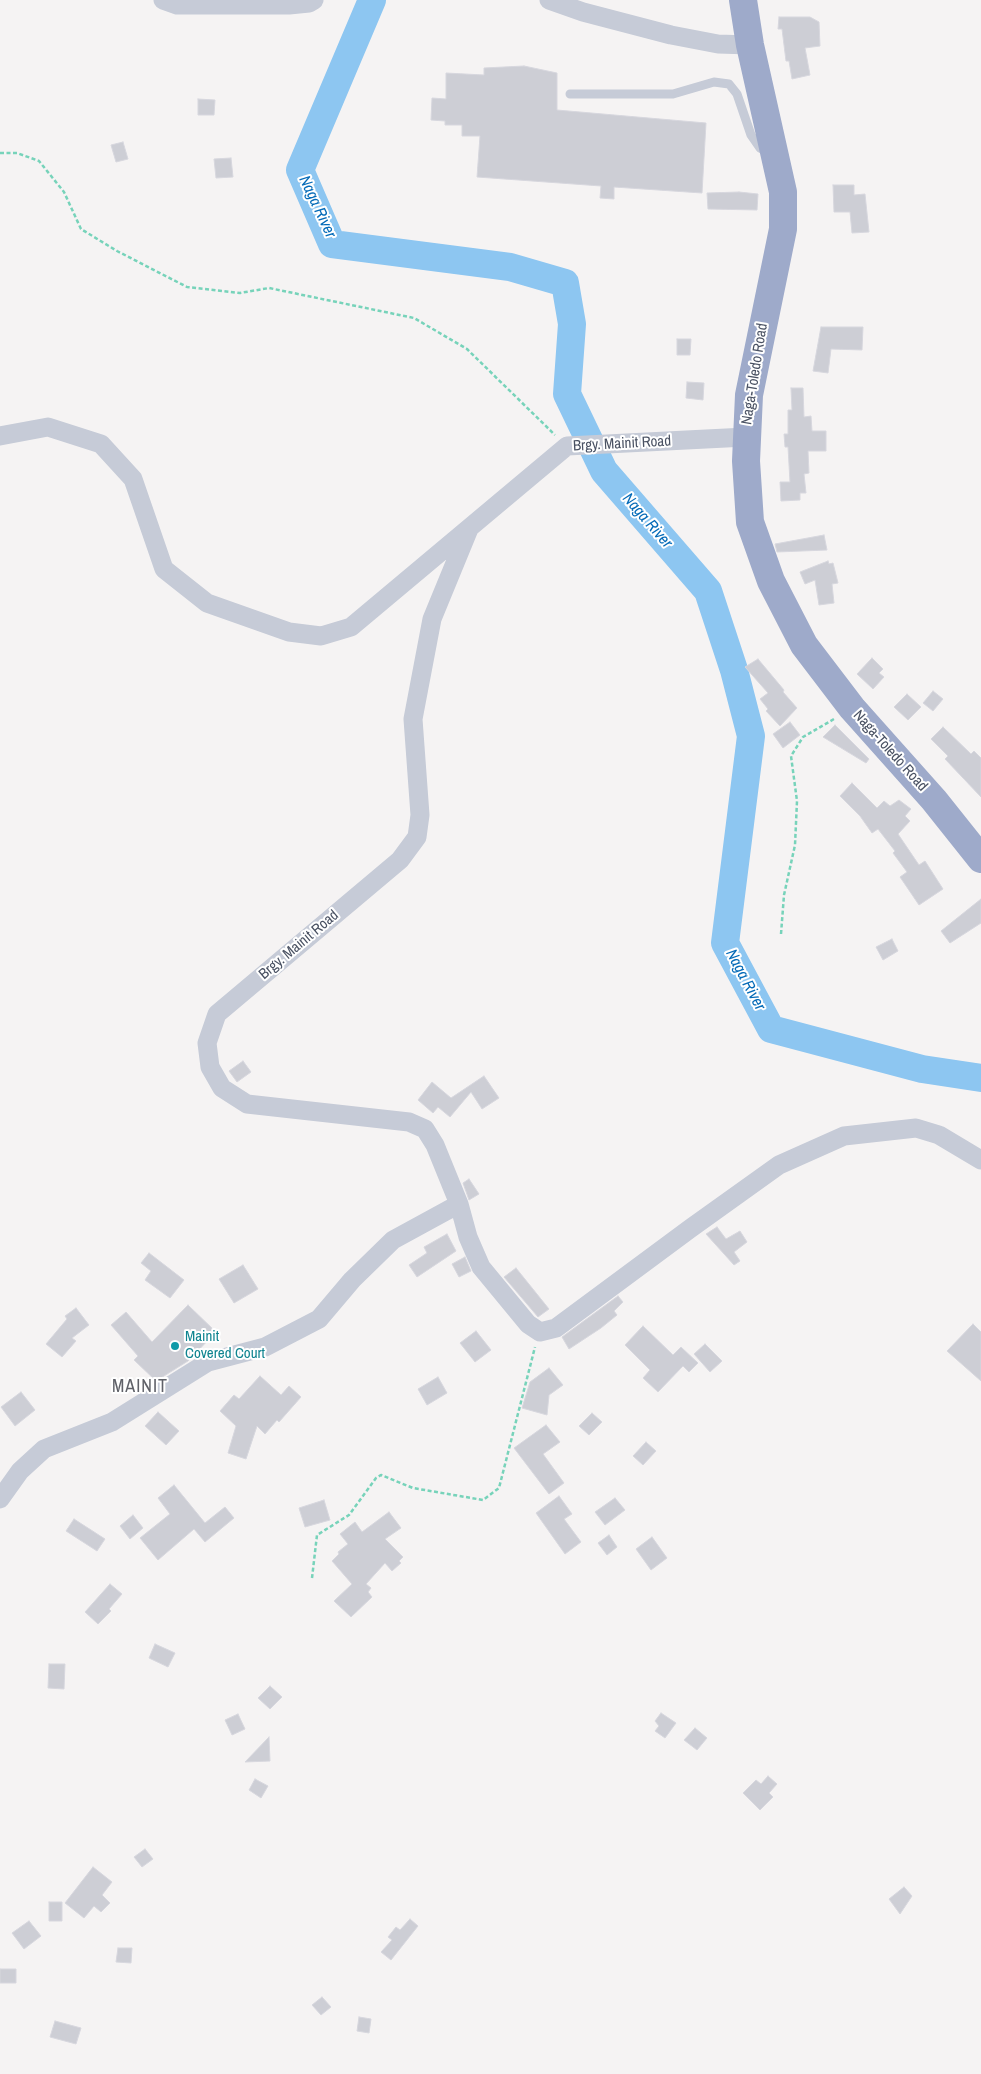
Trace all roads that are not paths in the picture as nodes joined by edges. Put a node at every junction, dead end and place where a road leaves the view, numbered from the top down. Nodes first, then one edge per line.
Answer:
1 (163, 0) edge
2 (314, 0) edge
3 (549, 0) edge
4 (743, 0) edge
5 (750, 45) junction
6 (570, 94) dead end
7 (776, 155) junction
8 (0, 436) edge
9 (746, 437) junction
10 (469, 529) junction
11 (981, 859) edge
12 (981, 1160) edge
13 (459, 1204) junction
14 (0, 1499) edge

1 - 2 street
3 - 5 street
4 - 5 highway, Naga-Toledo Road
5 - 7 highway, Naga-Toledo Road
6 - 7 lane
7 - 9 highway, Naga-Toledo Road
8 - 10 street, Brgy. Mainit Road
9 - 10 street, Brgy. Mainit Road
9 - 11 highway, Naga-Toledo Road
10 - 13 street, Brgy. Mainit Road
12 - 13 street, Brgy. Mainit Road
13 - 14 street

